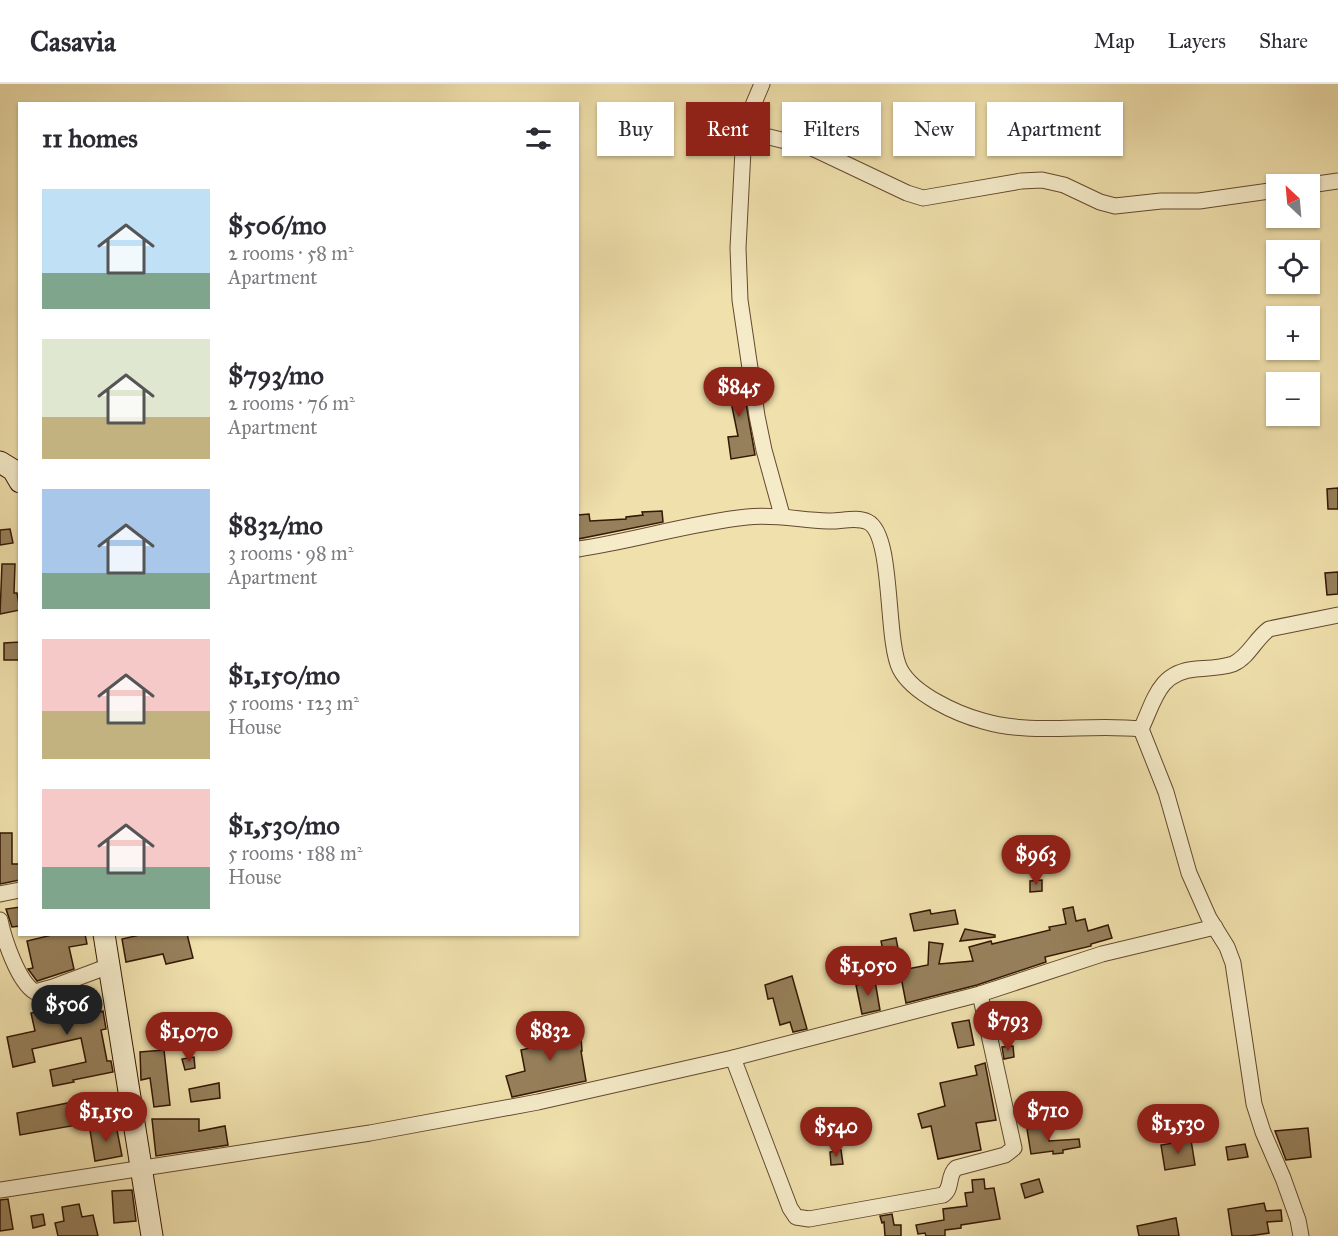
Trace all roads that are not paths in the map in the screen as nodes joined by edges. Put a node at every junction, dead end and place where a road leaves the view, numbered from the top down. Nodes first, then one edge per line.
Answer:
1 (762, 84) edge
2 (754, 102) edge
3 (770, 137) edge
4 (744, 156) edge
5 (1338, 181) edge
6 (1320, 184) edge
7 (1266, 191) edge
8 (0, 462) edge
9 (18, 479) edge
10 (782, 515) junction
11 (579, 549) edge
12 (1338, 615) edge
13 (1141, 729) junction
14 (18, 890) edge
15 (0, 894) edge
16 (0, 920) edge
17 (1215, 927) junction
18 (104, 936) edge
19 (109, 966) junction
20 (980, 994) junction
21 (733, 1058) junction
22 (141, 1167) junction
23 (0, 1190) edge
24 (152, 1236) edge
25 (1301, 1236) edge

1 - 2 street
3 - 7 street
4 - 10 street
5 - 6 street
8 - 9 street
10 - 11 street
10 - 13 street
12 - 13 street
13 - 17 street
14 - 15 street
16 - 19 street
17 - 20 street
17 - 25 street
18 - 19 street
19 - 22 street
20 - 21 street
20 - 21 street
21 - 22 street
22 - 23 street
22 - 24 street

